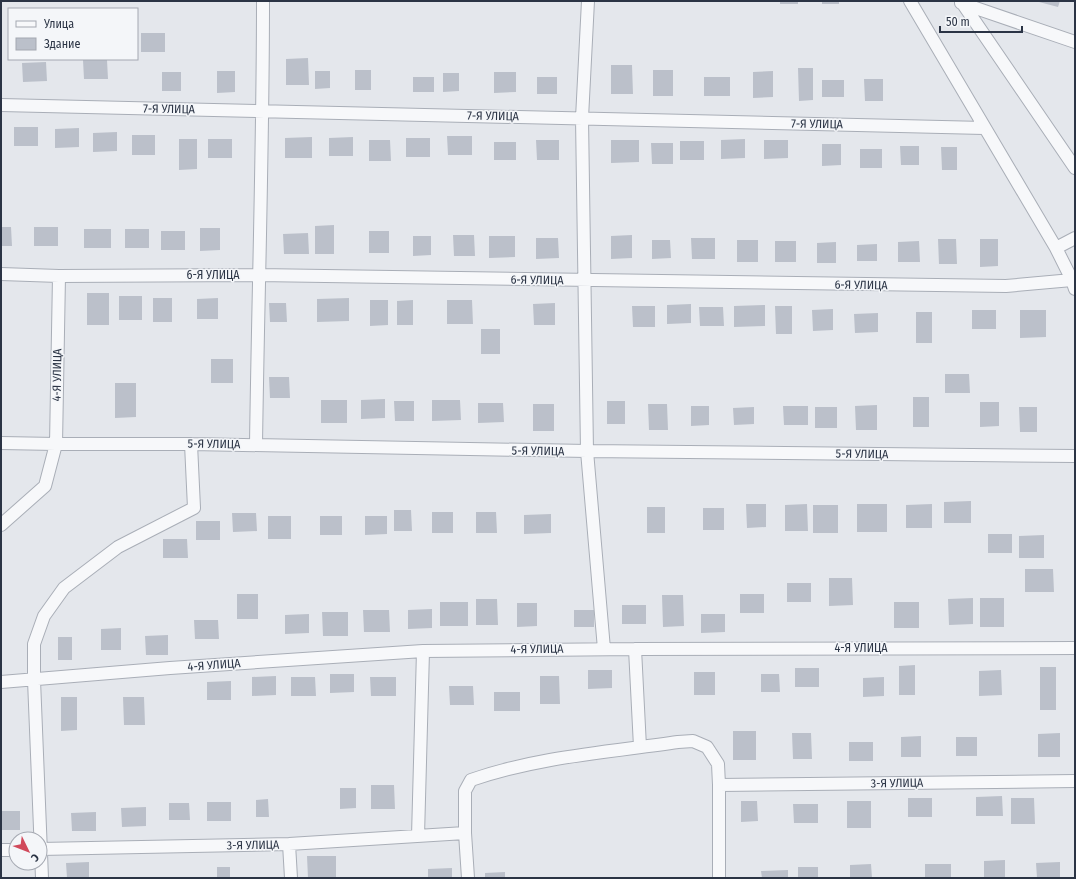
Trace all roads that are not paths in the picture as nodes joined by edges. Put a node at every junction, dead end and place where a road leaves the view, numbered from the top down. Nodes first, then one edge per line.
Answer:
1 (263, 1) edge
2 (588, 1) edge
3 (910, 1) edge
4 (959, 2) edge
5 (1075, 42) edge
6 (1, 105) edge
7 (263, 111) junction
8 (582, 118) junction
9 (984, 128) junction
10 (1075, 168) edge
11 (1075, 238) edge
12 (1056, 248) junction
13 (1, 274) edge
14 (258, 275) junction
15 (59, 276) junction
16 (585, 281) junction
17 (1073, 284) edge
18 (1, 443) edge
19 (56, 444) junction
20 (191, 444) junction
21 (256, 445) junction
22 (587, 452) junction
23 (1075, 456) edge
24 (1, 525) edge
25 (635, 648) junction
26 (1075, 648) edge
27 (604, 649) junction
28 (423, 650) junction
29 (34, 680) junction
30 (1, 682) edge
31 (640, 747) junction
32 (1075, 781) edge
33 (720, 785) junction
34 (39, 831) edge
35 (465, 833) junction
36 (418, 836) junction
37 (289, 844) junction
38 (48, 849) edge
39 (291, 878) edge
40 (468, 878) edge
41 (719, 878) edge

1 - 7 street
2 - 8 street
3 - 9 street
4 - 5 street
4 - 10 street
6 - 7 street, 7-Я УЛИЦА
7 - 8 street, 7-Я УЛИЦА
7 - 14 street
8 - 9 street, 7-Я УЛИЦА
8 - 16 street
9 - 12 street
11 - 12 street
12 - 17 street
13 - 15 street, 6-Я УЛИЦА
14 - 15 street, 6-Я УЛИЦА
14 - 16 street, 6-Я УЛИЦА
14 - 21 street
15 - 19 street, 4-Я УЛИЦА
16 - 17 street, 6-Я УЛИЦА
16 - 22 street
18 - 19 street, 5-Я УЛИЦА
19 - 20 street, 5-Я УЛИЦА
19 - 24 street, 4-Я УЛИЦА
20 - 21 street, 5-Я УЛИЦА
20 - 29 street
21 - 22 street, 5-Я УЛИЦА
22 - 23 street, 5-Я УЛИЦА
22 - 27 street
25 - 26 street, 4-Я УЛИЦА
25 - 27 street, 4-Я УЛИЦА
25 - 31 street
27 - 28 street, 4-Я УЛИЦА
28 - 29 street, 4-Я УЛИЦА
28 - 36 street
29 - 30 street, 4-Я УЛИЦА
29 - 34 street
31 - 33 street
31 - 35 street
32 - 33 street, 3-Я УЛИЦА
33 - 41 street
35 - 36 street, 3-Я УЛИЦА
35 - 40 street
36 - 37 street, 3-Я УЛИЦА
37 - 38 street, 3-Я УЛИЦА
37 - 39 street

